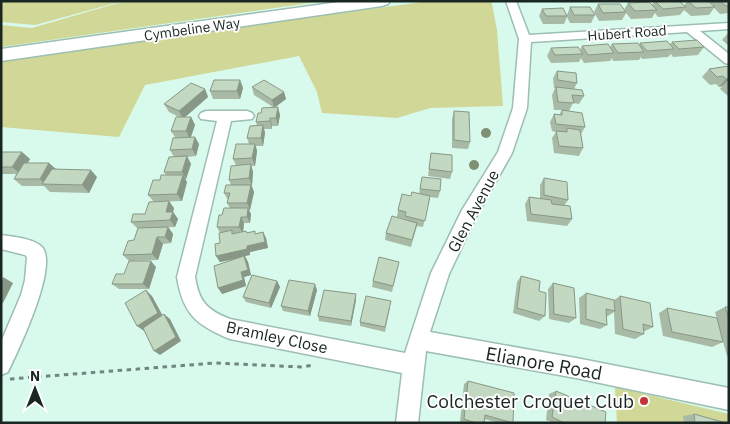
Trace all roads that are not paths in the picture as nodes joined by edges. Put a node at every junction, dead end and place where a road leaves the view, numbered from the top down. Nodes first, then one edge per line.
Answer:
1 (382, 1) edge
2 (511, 1) edge
3 (729, 26) edge
4 (690, 29) junction
5 (525, 39) junction
6 (1, 55) edge
7 (729, 60) edge
8 (206, 116) dead end
9 (225, 116) junction
10 (246, 116) dead end
11 (1, 242) edge
12 (418, 340) junction
13 (1, 364) edge
14 (413, 365) junction
15 (729, 399) edge
16 (407, 423) edge

1 - 6 main road, Cymbeline Way
2 - 5 street, Glen Avenue
3 - 4 street, Hubert Road
4 - 5 street, Hubert Road
4 - 7 street
5 - 12 street, Glen Avenue
8 - 9 street
9 - 10 street
9 - 14 street, Bramley Close
11 - 13 street
12 - 14 street, Glen Avenue
12 - 15 street, Elianore Road
14 - 16 street, Glen Avenue

